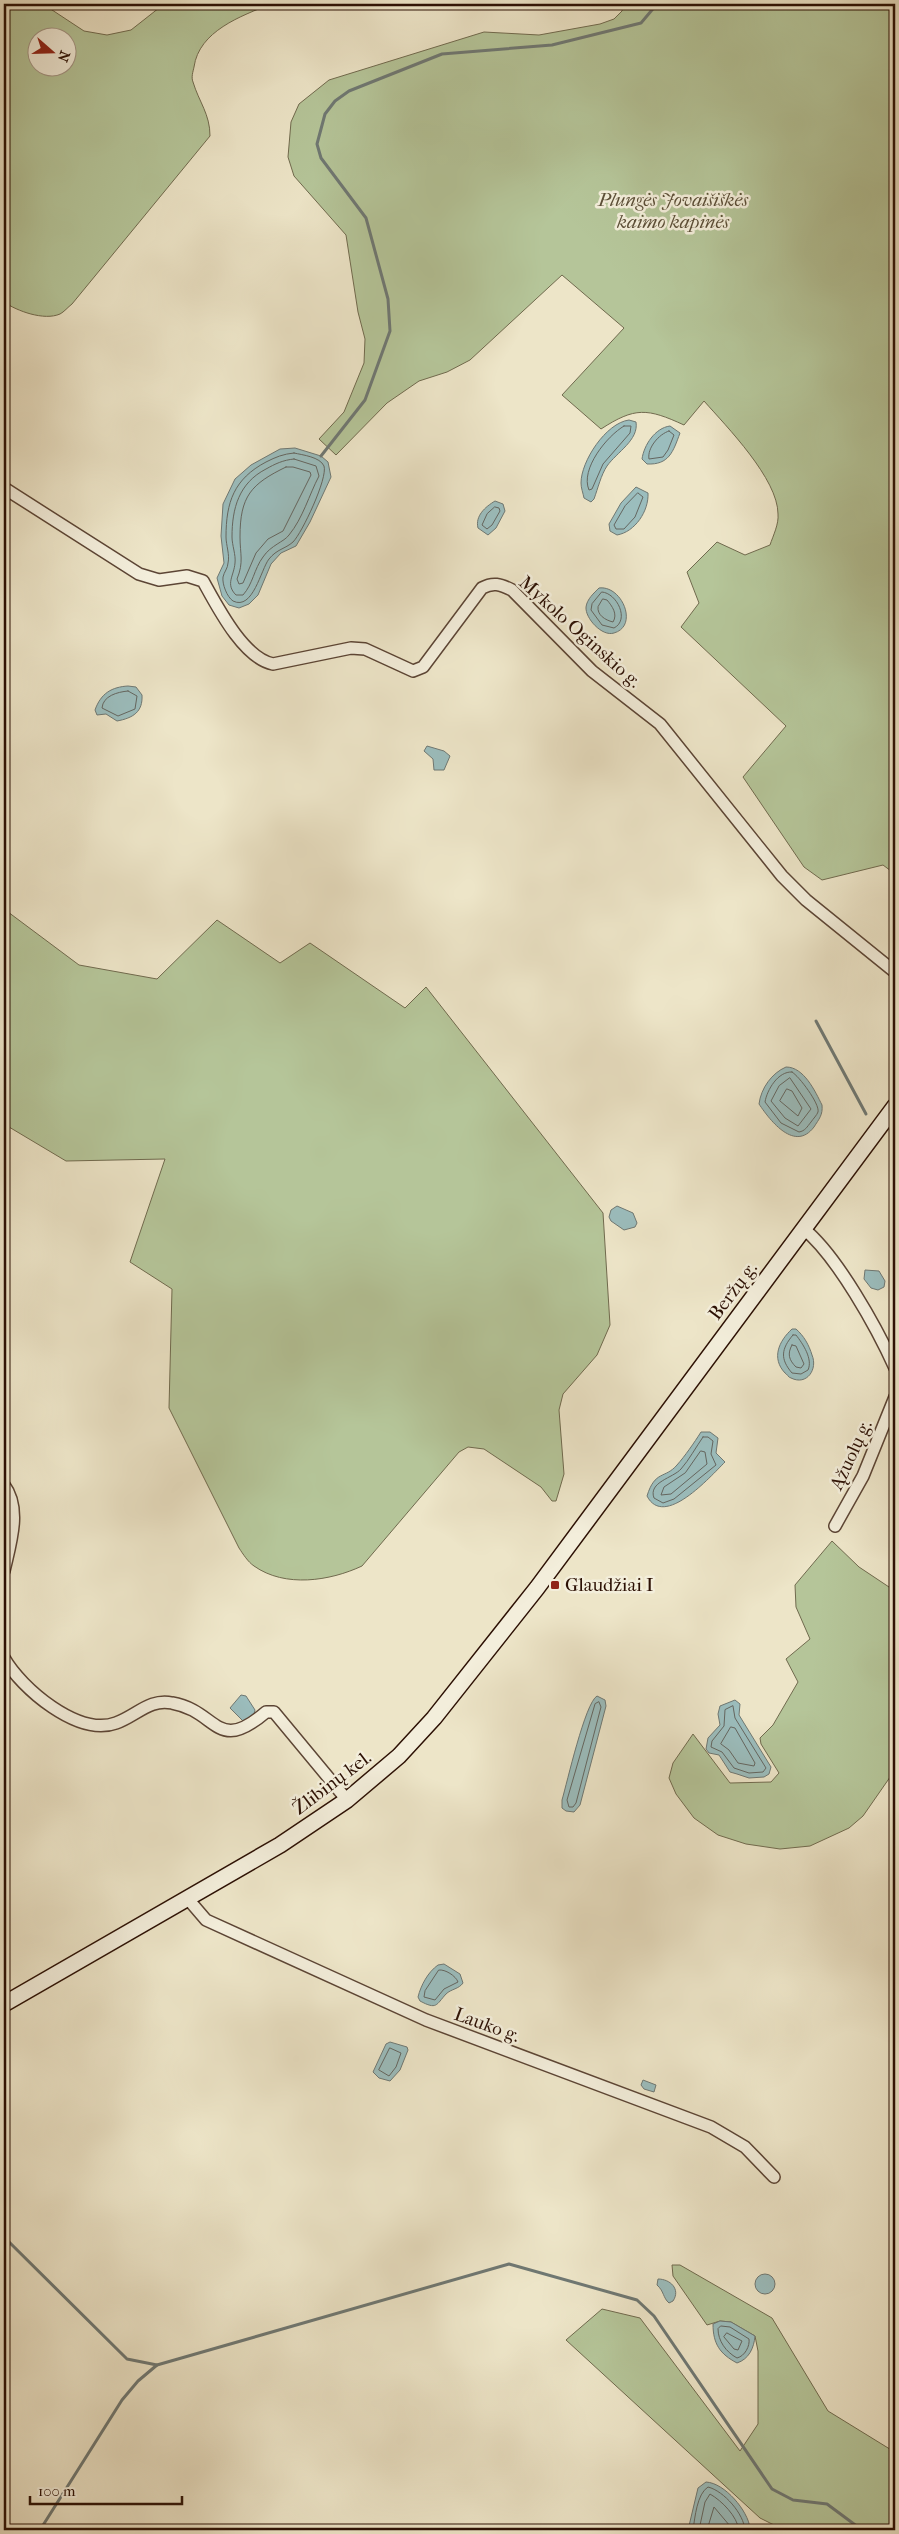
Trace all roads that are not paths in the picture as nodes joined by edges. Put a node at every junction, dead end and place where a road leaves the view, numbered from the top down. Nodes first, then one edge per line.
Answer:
1 (4, 488) edge
2 (895, 972) edge
3 (895, 1106) edge
4 (804, 1229) junction
5 (895, 1368) edge
6 (895, 1398) edge
7 (4, 1485) edge
8 (602, 1499) joint
9 (835, 1526) dead end
10 (4, 1571) edge
11 (4, 1658) edge
12 (347, 1800) junction
13 (188, 1899) junction
14 (4, 2004) edge
15 (774, 2177) dead end

1 - 2 street, Mykolo Oginskio g.
3 - 4 main road, Beržų g.
4 - 5 street
4 - 8 main road, Beržų g.
6 - 9 street, Ąžuolų g.
7 - 10 street
8 - 12 main road, Žlibinų kel.
11 - 12 street
12 - 13 main road, Žlibinų kel.
13 - 14 main road, Žlibinų kel.
13 - 15 street, Lauko g.

